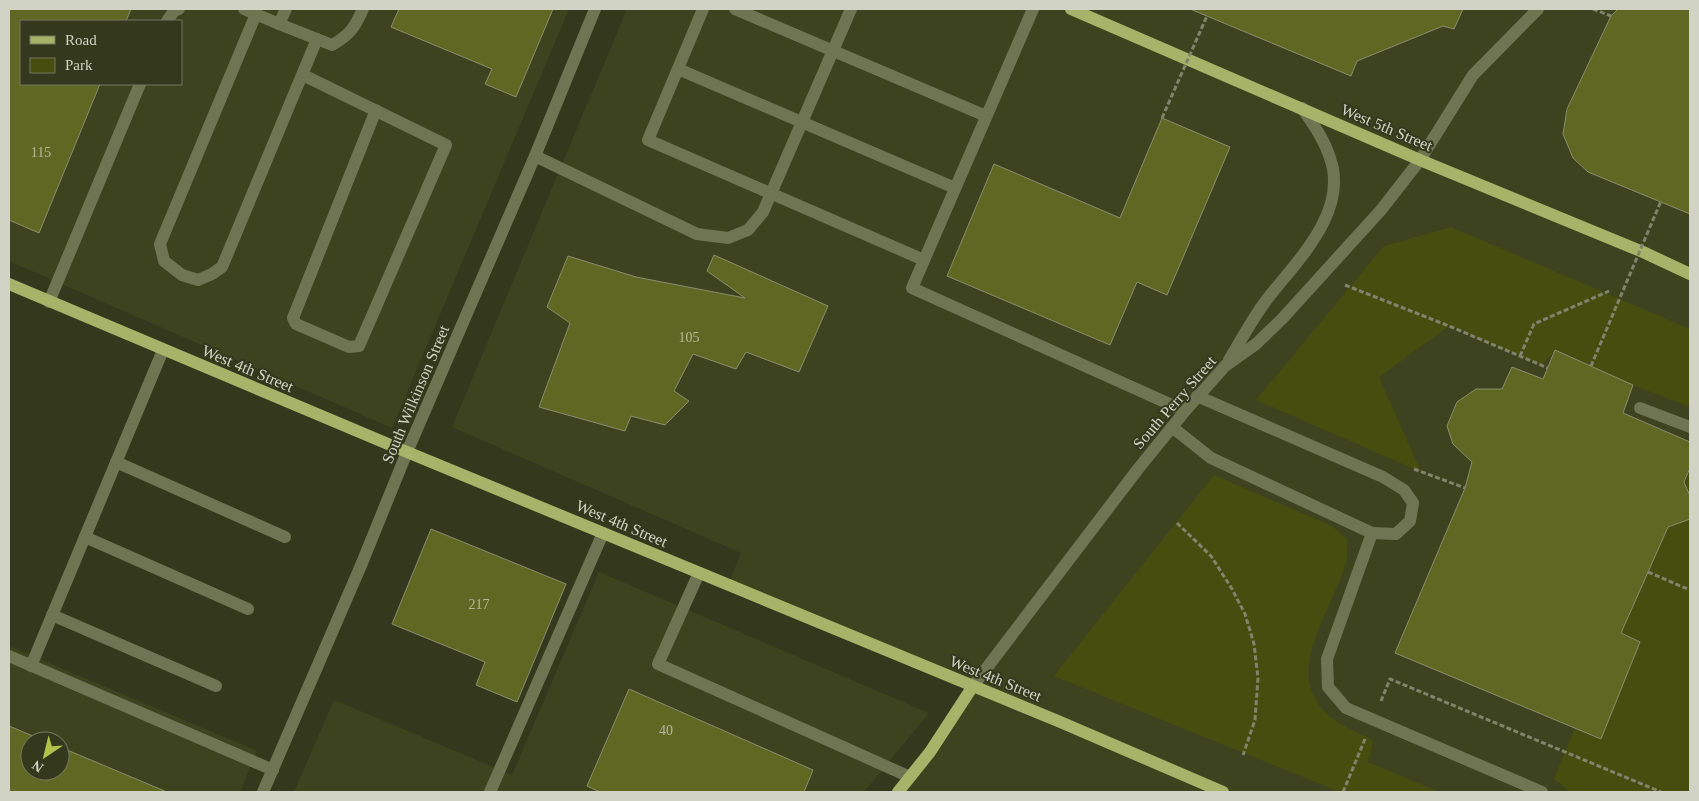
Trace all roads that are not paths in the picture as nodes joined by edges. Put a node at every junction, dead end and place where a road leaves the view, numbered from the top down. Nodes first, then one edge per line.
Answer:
1 (179, 9) edge
2 (244, 9) edge
3 (286, 9) edge
4 (363, 9) edge
5 (596, 9) edge
6 (703, 9) edge
7 (735, 9) edge
8 (851, 9) edge
9 (1033, 9) edge
10 (1071, 9) edge
11 (1538, 9) edge
12 (256, 14) junction
13 (168, 20) edge
14 (279, 24) junction
15 (318, 40) junction
16 (833, 51) junction
17 (678, 69) junction
18 (303, 75) junction
19 (140, 85) edge
20 (1302, 108) junction
21 (376, 110) junction
22 (986, 116) junction
23 (802, 122) junction
24 (535, 156) junction
25 (1420, 160) junction
26 (956, 188) junction
27 (772, 194) junction
28 (924, 260) junction
29 (1690, 274) edge
30 (9, 284) edge
31 (49, 302) junction
32 (163, 350) junction
33 (1225, 366) junction
34 (1197, 396) junction
35 (1640, 408) dead end
36 (1184, 411) junction
37 (1172, 427) junction
38 (1690, 427) edge
39 (407, 452) junction
40 (116, 462) junction
41 (603, 533) junction
42 (1372, 533) junction
43 (85, 537) junction
44 (285, 537) dead end
45 (699, 573) junction
46 (248, 609) dead end
47 (52, 615) junction
48 (9, 656) edge
49 (31, 666) junction
50 (216, 686) dead end
51 (973, 686) junction
52 (272, 770) junction
53 (910, 776) junction
54 (263, 792) edge
55 (490, 792) edge
56 (898, 792) edge
57 (1223, 792) edge
58 (1542, 792) edge

1 - 13 street
2 - 12 street
3 - 14 street
4 - 15 street
5 - 24 street, South Wilkinson Street
6 - 17 street
7 - 16 street
8 - 16 street
9 - 22 street
10 - 20 main road, West 5th Street
11 - 25 street, South Perry Street
12 - 14 street
12 - 18 street
14 - 15 street
15 - 18 street
16 - 22 street
16 - 23 street
17 - 23 street
17 - 27 street
18 - 21 street
19 - 31 street
20 - 25 main road, West 5th Street
20 - 33 street
21 - 21 street
22 - 26 street
23 - 26 street
23 - 27 street
24 - 27 street
24 - 39 street, South Wilkinson Street
25 - 29 main road, West 5th Street
25 - 33 street, South Perry Street
26 - 28 street
27 - 28 street
28 - 36 street
30 - 31 main road, West 4th Street
31 - 32 main road, West 4th Street
32 - 39 main road, West 4th Street
32 - 40 street
33 - 34 street, South Perry Street
34 - 36 street, South Perry Street
34 - 42 street
35 - 38 street
36 - 37 street, South Perry Street
37 - 42 street
37 - 51 street, South Perry Street
39 - 41 main road, West 4th Street
39 - 52 street, South Wilkinson Street
40 - 43 street
40 - 44 street
41 - 45 main road, West 4th Street
41 - 55 street
42 - 58 street
43 - 46 street
43 - 47 street
45 - 51 main road, West 4th Street
45 - 53 street
47 - 49 street
47 - 50 street
48 - 49 street
49 - 52 street
51 - 53 main road, South Perry Street
51 - 57 main road, West 4th Street
52 - 54 street, South Wilkinson Street
53 - 56 main road, South Perry Street

